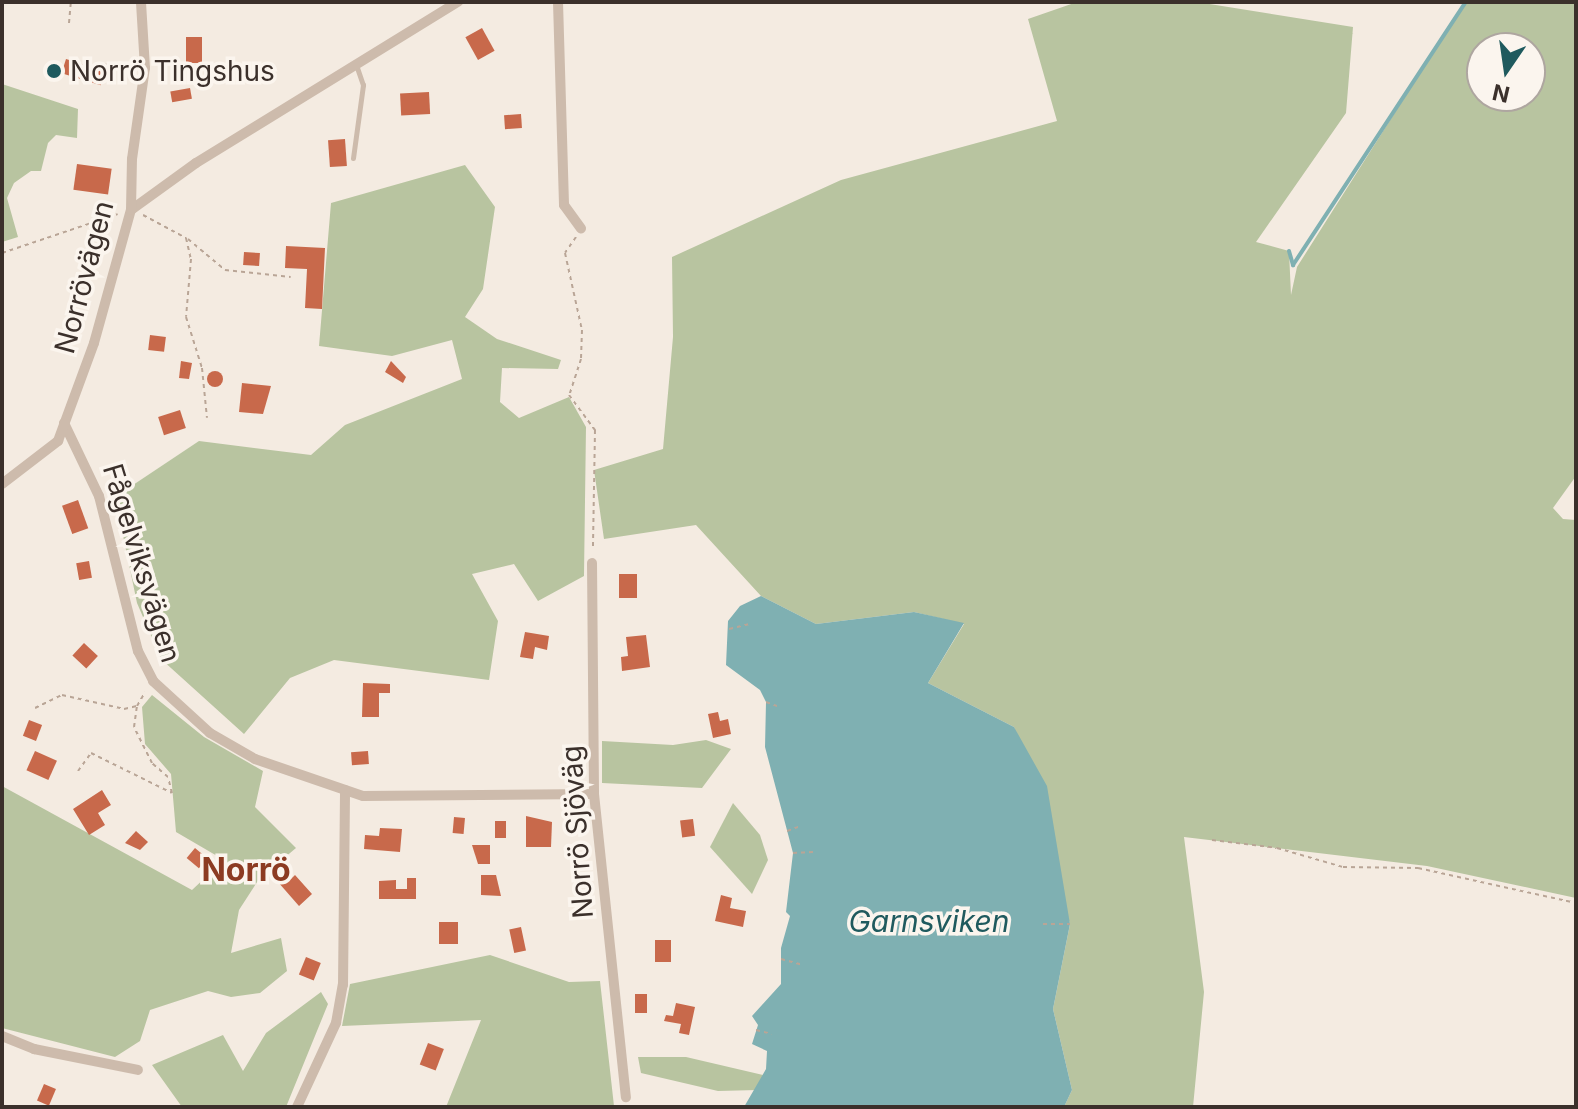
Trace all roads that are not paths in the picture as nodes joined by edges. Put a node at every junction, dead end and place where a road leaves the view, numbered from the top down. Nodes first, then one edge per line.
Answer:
1 (141, 2) edge
2 (458, 2) edge
3 (558, 2) edge
4 (96, 65) dead end
5 (356, 65) junction
6 (145, 68) junction
7 (353, 158) dead end
8 (131, 210) junction
9 (581, 228) road end
10 (64, 423) junction
11 (2, 484) edge
12 (592, 563) road end
13 (345, 790) junction
14 (594, 794) junction
15 (2, 1036) edge
16 (138, 1070) dead end
17 (626, 1097) dead end
18 (297, 1107) edge

1 - 6 street, Norrövägen
2 - 5 street
3 - 9 street
4 - 6 lane
5 - 7 lane
5 - 8 street
6 - 8 street, Norrövägen
8 - 10 street, Norrövägen
10 - 11 street, Norrövägen
10 - 13 street, Fågelviksvägen
12 - 14 street, Norrö Sjöväg
13 - 14 street, Fågelviksvägen
13 - 18 street
14 - 17 street, Norrö Sjöväg
15 - 16 street

